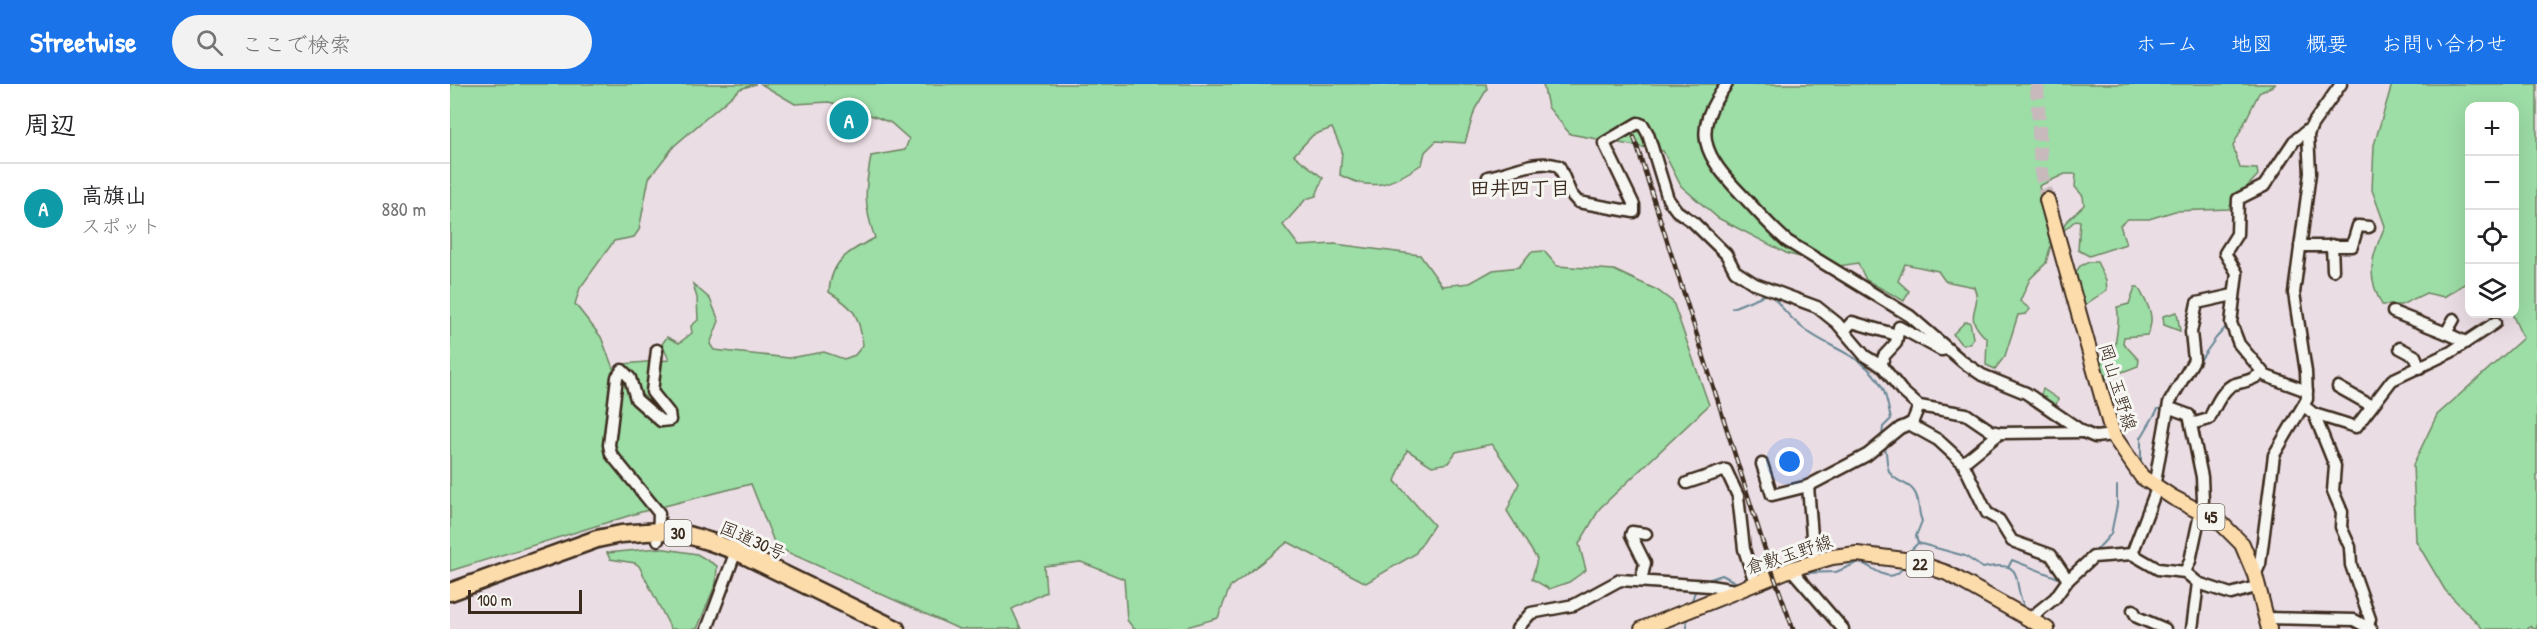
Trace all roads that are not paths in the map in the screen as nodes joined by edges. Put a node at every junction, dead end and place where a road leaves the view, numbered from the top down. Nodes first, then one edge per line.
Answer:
1 (1727, 84) edge
2 (2341, 84) edge
3 (2309, 129) junction
4 (1488, 177) dead end
5 (2047, 200) tunnel mouth
6 (2369, 227) dead end
7 (2332, 245) junction
8 (2300, 246) junction
9 (2333, 270) dead end
10 (2232, 295) junction
11 (2393, 312) dead end
12 (2454, 319) dead end
13 (2495, 323) dead end
14 (1844, 331) junction
15 (2446, 333) junction
16 (1897, 335) junction
17 (2466, 342) junction
18 (2400, 348) dead end
19 (1948, 349) junction
20 (657, 350) dead end
21 (1881, 366) junction
22 (2420, 368) junction
23 (2262, 373) junction
24 (2338, 387) dead end
25 (2307, 391) junction
26 (2370, 405) junction
27 (1919, 406) junction
28 (2169, 406) junction
29 (2304, 406) junction
30 (2314, 414) junction
31 (1910, 424) junction
32 (2191, 424) junction
33 (2083, 432) junction
34 (2000, 433) junction
35 (2113, 435) junction
36 (1963, 463) junction
37 (1762, 464) dead end
38 (1687, 483) dead end
39 (1808, 486) junction
40 (2156, 488) junction
41 (2202, 512) junction
42 (1646, 534) dead end
43 (659, 535) junction
44 (2132, 554) junction
45 (733, 556) junction
46 (1814, 561) junction
47 (1791, 569) junction
48 (2185, 572) junction
49 (1641, 580) junction
50 (2068, 580) junction
51 (2257, 580) junction
52 (1755, 583) junction
53 (2198, 583) junction
54 (1735, 590) junction
55 (450, 592) edge
56 (450, 603) edge
57 (2133, 610) dead end
58 (2029, 619) junction
59 (2268, 623) edge
60 (2340, 624) edge
61 (2370, 627) edge
62 (707, 629) edge
63 (873, 629) edge
64 (896, 629) edge
65 (1517, 629) edge
66 (1642, 629) edge
67 (1843, 629) edge
68 (2047, 629) edge
69 (2165, 629) edge
70 (2192, 629) edge

1 - 19 street
2 - 3 street
3 - 8 street
3 - 10 street
4 - 14 street
5 - 35 main road, 岡山玉野線 / 45
6 - 7 street
7 - 8 street
7 - 9 street
8 - 25 street
10 - 23 street
10 - 28 street
11 - 15 street
12 - 15 street
13 - 17 street
14 - 16 street
14 - 21 street
15 - 17 street
16 - 19 street
16 - 21 street
17 - 22 street
18 - 22 street
19 - 33 street
20 - 43 street
21 - 27 street
22 - 26 street
23 - 25 street
23 - 32 street
24 - 26 street
25 - 29 street
26 - 30 street
27 - 31 street
27 - 34 street
28 - 32 street
28 - 40 street
29 - 30 street
29 - 51 street
30 - 61 street
31 - 36 street
31 - 39 street
32 - 41 street
33 - 34 street
33 - 35 street
34 - 36 street
35 - 40 main road, 岡山玉野線 / 45
36 - 50 street
37 - 39 street
38 - 52 street
39 - 46 street
40 - 41 main road, 岡山玉野線 / 45
40 - 44 street
41 - 48 street
41 - 51 main road, 岡山玉野線 / 45
42 - 49 street
43 - 45 highway, 国道30号 / 30
43 - 55 highway, 国道30号 / 30
43 - 56 highway, 国道30号 / 30
44 - 48 street
44 - 50 street
45 - 62 street
45 - 63 highway, 国道30号 / 30
45 - 64 highway, 国道30号 / 30
46 - 47 main road, 倉敷玉野線 / 22
46 - 58 main road, 倉敷玉野線 / 22
47 - 52 main road, 倉敷玉野線 / 22
47 - 67 street
48 - 53 street
49 - 54 street
49 - 65 street
50 - 58 street
51 - 53 street
51 - 59 main road, 岡山玉野線 / 45
52 - 54 main road, 倉敷玉野線 / 22
53 - 70 street
54 - 66 main road, 倉敷玉野線 / 22
57 - 69 street
58 - 68 main road, 倉敷玉野線 / 22
59 - 60 street
60 - 61 street

